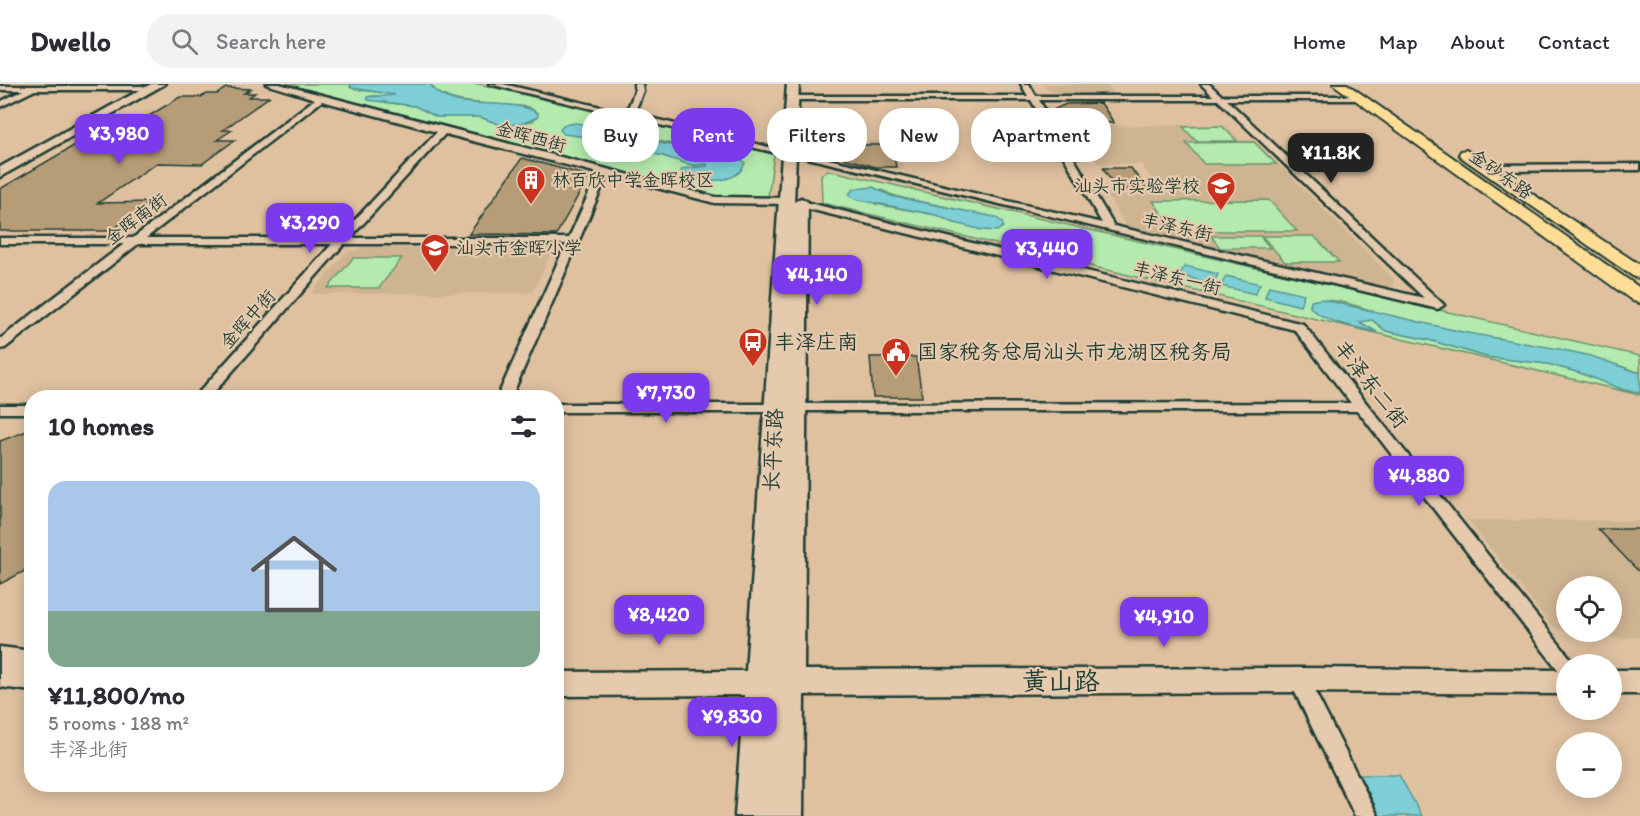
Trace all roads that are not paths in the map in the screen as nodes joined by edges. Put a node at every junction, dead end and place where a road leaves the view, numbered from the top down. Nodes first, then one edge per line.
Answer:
1 (270, 84) edge
2 (493, 84) edge
3 (638, 84) edge
4 (805, 84) edge
5 (1025, 84) edge
6 (1204, 84) edge
7 (1339, 84) edge
8 (104, 86) edge
9 (151, 86) edge
10 (0, 88) edge
11 (33, 88) junction
12 (1361, 91) edge
13 (796, 93) edge
14 (1034, 98) junction
15 (1220, 98) junction
16 (321, 99) junction
17 (0, 105) edge
18 (595, 108) edge
19 (632, 108) edge
20 (797, 108) edge
21 (797, 108) edge
22 (659, 122) edge
23 (1420, 123) dead end
24 (442, 131) junction
25 (767, 142) edge
26 (1449, 142) dead end
27 (798, 162) edge
28 (854, 162) edge
29 (1640, 167) edge
30 (0, 168) edge
31 (1488, 168) junction
32 (0, 173) edge
33 (603, 173) junction
34 (794, 202) junction
35 (1110, 229) junction
36 (0, 241) edge
37 (341, 241) junction
38 (573, 241) junction
39 (135, 242) junction
40 (1640, 273) edge
41 (1640, 297) edge
42 (1299, 327) joint
43 (0, 345) edge
44 (208, 390) edge
45 (508, 390) edge
46 (1362, 407) junction
47 (564, 408) edge
48 (786, 408) junction
49 (0, 409) edge
50 (24, 409) edge
51 (1557, 654) edge
52 (0, 659) edge
53 (24, 662) edge
54 (564, 670) edge
55 (1556, 672) edge
56 (1622, 673) edge
57 (1640, 673) edge
58 (0, 675) edge
59 (776, 677) junction
60 (24, 678) edge
61 (1299, 680) junction
62 (1556, 682) edge
63 (1622, 682) edge
64 (1640, 682) edge
65 (564, 684) edge
66 (752, 816) edge
67 (786, 816) edge
68 (1367, 816) edge

1 - 16 street, 金晖西街
2 - 18 street, 丰泽东街
3 - 19 street
4 - 13 street, 长平东路
5 - 14 street
6 - 15 street
7 - 12 main road, 金砂东路
8 - 9 street
8 - 11 street
9 - 30 street
9 - 32 street
10 - 11 street
11 - 17 street
12 - 15 street
12 - 23 main road, 金砂东路
12 - 41 main road, 金砂东路
13 - 14 street
13 - 20 street, 长平东路
13 - 21 street, 长平东路
14 - 15 street
14 - 35 street
15 - 35 street, 丰泽东街
16 - 24 street, 金晖西街
16 - 39 street, 金晖南街
22 - 25 street, 丰泽东街
24 - 33 street, 金晖西街
24 - 37 street, 金晖中街
26 - 31 main road, 金砂东路
27 - 34 street, 长平东路
28 - 35 street, 丰泽东街
29 - 31 street
31 - 40 main road, 金砂东路
33 - 34 street, 金晖西街
33 - 38 street
34 - 42 street, 丰泽东一街
34 - 48 street, 长平东路
36 - 39 street
37 - 38 street
37 - 39 street
37 - 44 street, 金晖中街
38 - 45 street
39 - 43 street, 金晖南街
42 - 46 street, 丰泽东二街
46 - 48 street
46 - 51 street, 丰泽东二街
47 - 48 street
48 - 59 street, 长平东路
49 - 50 street
52 - 53 street
54 - 59 street, 黄山路
55 - 59 street, 黄山路
56 - 57 street
58 - 60 street
59 - 61 street, 黄山路
59 - 65 street, 黄山路
59 - 66 street, 长平东路
59 - 67 street, 长平东路
61 - 62 street, 黄山路
61 - 68 street
63 - 64 street

